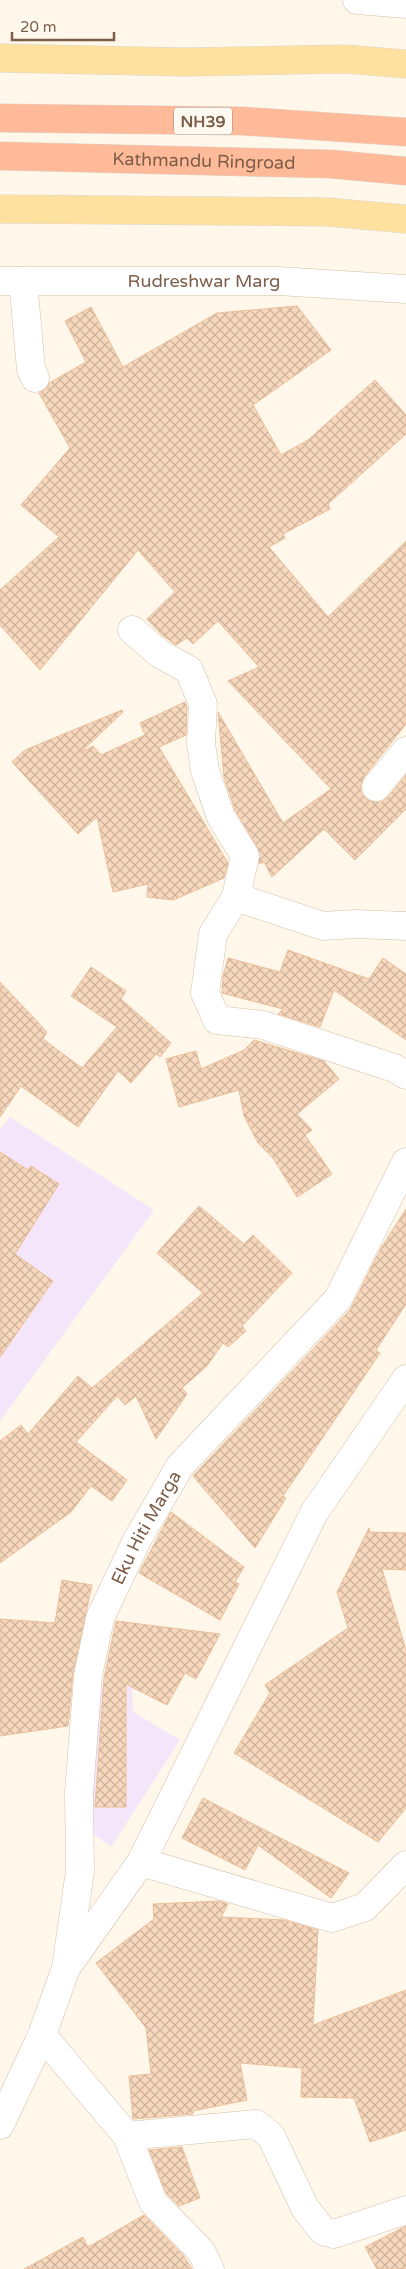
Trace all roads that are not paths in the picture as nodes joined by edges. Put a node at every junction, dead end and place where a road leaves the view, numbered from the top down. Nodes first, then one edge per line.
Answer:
1 (357, 0) edge
2 (406, 4) edge
3 (0, 58) edge
4 (406, 64) edge
5 (0, 118) edge
6 (406, 132) edge
7 (0, 156) edge
8 (406, 170) edge
9 (0, 209) edge
10 (406, 219) edge
11 (12, 281) edge
12 (406, 289) edge
13 (35, 378) dead end
14 (132, 630) dead end
15 (406, 752) edge
16 (376, 787) dead end
17 (236, 897) junction
18 (406, 926) edge
19 (406, 1075) edge
20 (406, 1162) edge
21 (406, 1379) edge
22 (140, 1862) junction
23 (406, 1866) edge
24 (66, 1968) junction
25 (42, 2035) junction
26 (0, 2125) edge
27 (127, 2136) junction
28 (406, 2210) edge
29 (210, 2269) edge

1 - 2 street
3 - 4 main road
5 - 6 highway, NH39
7 - 8 highway, Kathmandu Ringroad / NH39
9 - 10 main road
11 - 12 street, Rudreshwar Marg
11 - 13 street
14 - 17 street
15 - 16 street
17 - 18 street
17 - 19 street
20 - 24 street, Eku Hiti Marga
21 - 22 street
22 - 23 street
22 - 24 street
24 - 25 street
25 - 26 street
25 - 27 street
27 - 28 street
27 - 29 street

